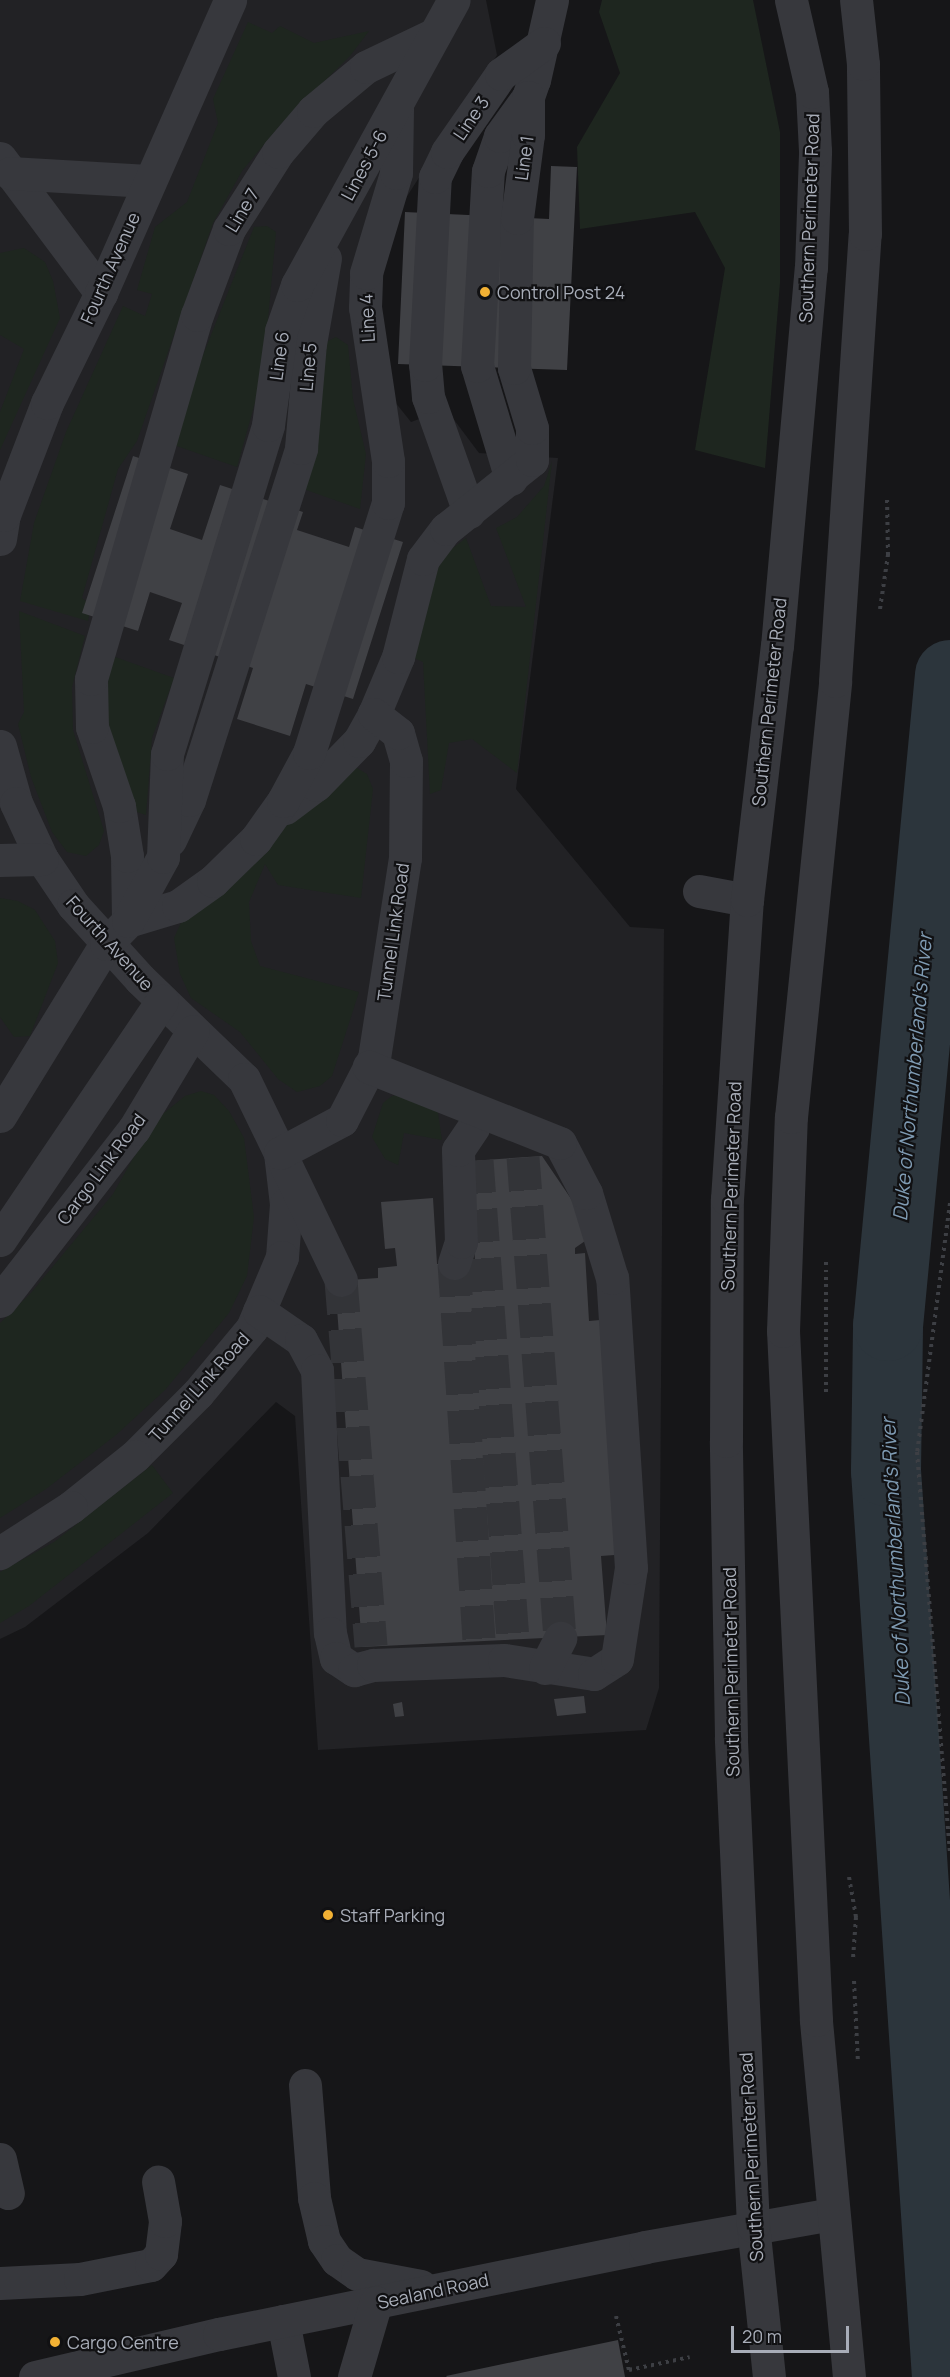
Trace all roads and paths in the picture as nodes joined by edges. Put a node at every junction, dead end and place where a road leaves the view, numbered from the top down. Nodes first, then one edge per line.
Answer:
1 (230, 0) edge
2 (454, 0) edge
3 (552, 0) edge
4 (791, 0) edge
5 (856, 0) edge
6 (435, 34) junction
7 (544, 43) junction
8 (528, 97) junction
9 (397, 104) junction
10 (3, 170) edge
11 (148, 181) junction
12 (332, 227) junction
13 (101, 292) junction
14 (511, 479) junction
15 (887, 495) dead end
16 (469, 512) junction
17 (0, 539) edge
18 (879, 612) dead end
19 (374, 714) junction
20 (0, 746) edge
21 (269, 820) junction
22 (163, 857) junction
23 (42, 859) junction
24 (0, 860) edge
25 (699, 891) dead end
26 (747, 900) junction
27 (117, 932) junction
28 (162, 1000) junction
29 (193, 1031) junction
30 (369, 1067) junction
31 (0, 1116) edge
32 (472, 1117) junction
33 (280, 1153) junction
34 (477, 1160) tunnel mouth
35 (950, 1203) edge
36 (0, 1240) edge
37 (826, 1260) dead end
38 (454, 1263) tunnel mouth
39 (341, 1281) tunnel mouth
40 (0, 1301) edge
41 (259, 1311) junction
42 (826, 1398) dead end
43 (0, 1553) edge
44 (560, 1638) tunnel mouth
45 (545, 1668) junction
46 (950, 1854) edge
47 (848, 1874) dead end
48 (856, 2069) dead end
49 (305, 2085) dead end
50 (0, 2159) edge
51 (158, 2181) dead end
52 (8, 2193) dead end
53 (832, 2214) junction
54 (753, 2226) junction
55 (0, 2283) edge
56 (444, 2288) junction
57 (376, 2302) junction
58 (616, 2316) dead end
59 (283, 2321) junction
60 (690, 2358) dead end
61 (43, 2376) edge
62 (294, 2377) edge
63 (354, 2377) edge
64 (769, 2377) edge
65 (849, 2377) edge

1 - 11 street, Fourth Avenue
2 - 6 street, Lines 5-6
3 - 7 street
4 - 26 street, Southern Perimeter Road
5 - 53 street
6 - 9 street, Lines 5-6
6 - 27 street, Line 7
7 - 8 street
7 - 16 street, Line 3
8 - 14 street, Line 1
8 - 14 street
9 - 12 street, Lines 5-6
9 - 21 street, Line 4
10 - 11 street
10 - 13 street
11 - 13 street, Fourth Avenue
12 - 22 street, Line 5
12 - 22 street, Line 6
13 - 17 street, Fourth Avenue
14 - 16 street, Line 1
15 - 18 path
16 - 19 street, Line 1
19 - 21 street, Line 1
19 - 30 street, Tunnel Link Road
20 - 23 street, Fourth Avenue
21 - 27 street
22 - 27 street, Line 5
23 - 24 street
23 - 27 street, Fourth Avenue
25 - 26 street
26 - 54 street, Southern Perimeter Road
27 - 28 street, Fourth Avenue
27 - 31 street, Line 5
28 - 29 street, Fourth Avenue
28 - 36 street
29 - 33 street, Tunnel Link Road
29 - 40 street, Cargo Link Road
30 - 32 street
30 - 33 street, Tunnel Link Road
32 - 34 street
32 - 38 street
32 - 45 street
33 - 39 street
33 - 41 street, Tunnel Link Road
35 - 46 path
37 - 42 path
41 - 43 street, Tunnel Link Road
41 - 45 street
44 - 45 street
47 - 48 path
49 - 56 street
50 - 52 street
51 - 55 street
53 - 54 street, Sealand Road
53 - 65 street
54 - 56 street, Sealand Road
54 - 64 street, Southern Perimeter Road
56 - 57 street, Sealand Road
57 - 59 street, Sealand Road
57 - 63 street
58 - 60 path
59 - 61 street, Sealand Road
59 - 62 street

